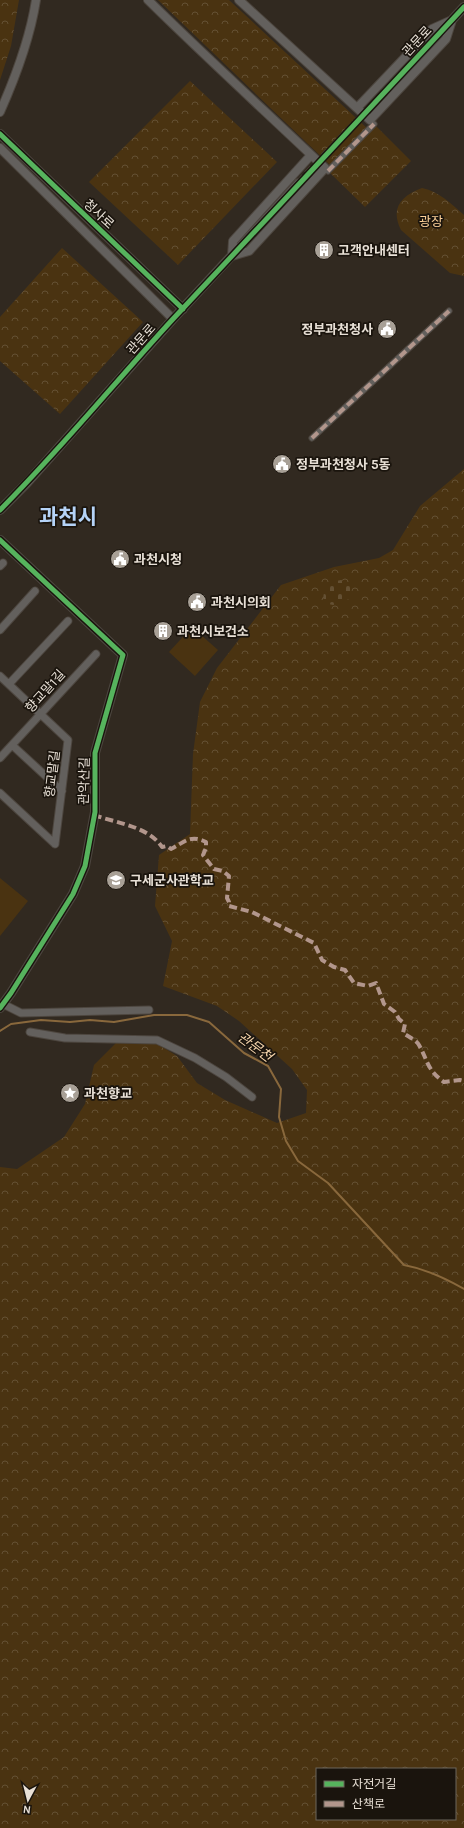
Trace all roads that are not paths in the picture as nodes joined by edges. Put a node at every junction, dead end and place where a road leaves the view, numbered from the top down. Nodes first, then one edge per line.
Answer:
1 (36, 0) edge
2 (148, 0) edge
3 (239, 0) edge
4 (464, 7) edge
5 (452, 20) junction
6 (386, 91) tunnel mouth
7 (357, 108) junction
8 (0, 112) edge
9 (372, 122) junction
10 (0, 134) edge
11 (0, 148) edge
12 (311, 155) junction
13 (326, 169) junction
14 (299, 182) tunnel mouth
15 (232, 256) junction
16 (183, 309) junction
17 (449, 311) dead end
18 (173, 319) junction
19 (312, 438) dead end
20 (0, 510) edge
21 (0, 540) edge
22 (35, 591) dead end
23 (68, 621) dead end
24 (0, 630) edge
25 (96, 654) dead end
26 (0, 676) edge
27 (9, 684) junction
28 (41, 714) junction
29 (12, 745) junction
30 (0, 758) edge
31 (62, 791) junction
32 (0, 793) edge
33 (2, 1006) edge
34 (149, 1010) dead end
35 (30, 1032) dead end
36 (252, 1097) dead end

1 - 8 street
2 - 12 street
3 - 7 street
4 - 5 street, 관문로
5 - 6 street, 관문로
5 - 7 street
5 - 9 street
7 - 9 street
9 - 13 street
10 - 16 street, 청사로
11 - 18 street, 청사로
12 - 13 street
12 - 15 street
13 - 15 street
14 - 15 street, 관문로
15 - 16 street, 관문로
16 - 18 street, 관문로
17 - 19 street
18 - 20 street, 관문로
21 - 33 street, 관악산길
22 - 24 street
23 - 27 street
25 - 28 street, 향교말1길
26 - 27 street, 향교말길
27 - 28 street, 향교말길
28 - 29 street, 향교말1길
28 - 31 street, 향교말길
29 - 30 street, 향교말1길
29 - 31 street
31 - 32 street, 향교말길
33 - 34 street
35 - 36 street

